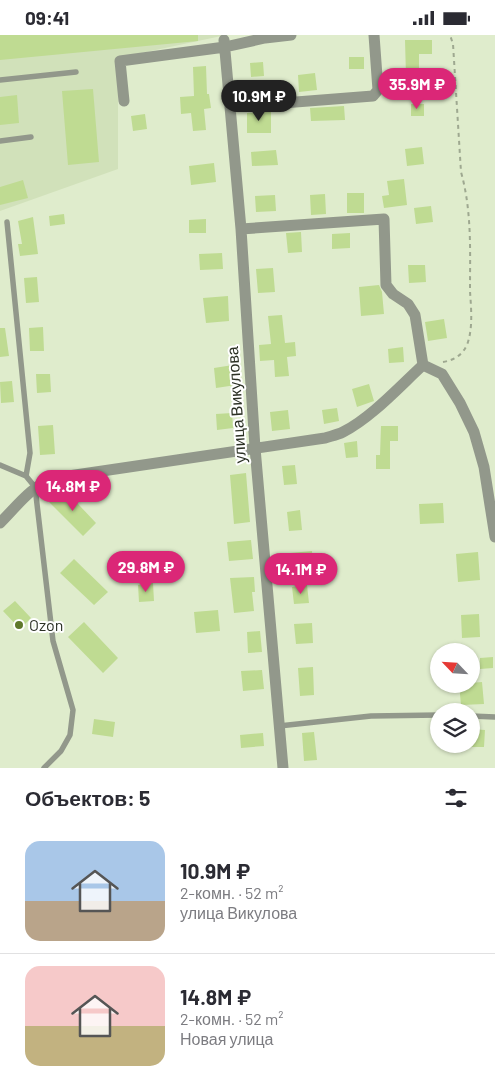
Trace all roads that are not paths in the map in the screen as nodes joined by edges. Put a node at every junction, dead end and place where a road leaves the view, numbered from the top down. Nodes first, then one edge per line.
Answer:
1 (291, 35) edge
2 (374, 35) edge
3 (224, 44) junction
4 (76, 72) dead end
5 (0, 80) edge
6 (124, 101) dead end
7 (230, 107) junction
8 (31, 137) dead end
9 (0, 141) edge
10 (7, 222) dead end
11 (241, 229) junction
12 (423, 365) junction
13 (254, 448) junction
14 (0, 465) edge
15 (26, 476) junction
16 (35, 487) junction
17 (0, 523) edge
18 (495, 537) edge
19 (430, 715) edge
20 (480, 716) edge
21 (495, 717) edge
22 (279, 726) junction
23 (44, 768) edge
24 (282, 768) edge

1 - 3 street
2 - 7 street
3 - 6 street
3 - 7 street, улица Викулова
4 - 5 lane
7 - 11 street, улица Викулова
8 - 9 lane
10 - 15 lane
11 - 12 street
11 - 13 street, улица Викулова
12 - 13 street
12 - 18 street
13 - 16 street
13 - 22 street, улица Викулова
14 - 15 lane
15 - 16 lane
16 - 17 street
16 - 23 lane
19 - 22 lane
20 - 21 lane
22 - 24 street, улица Викулова

